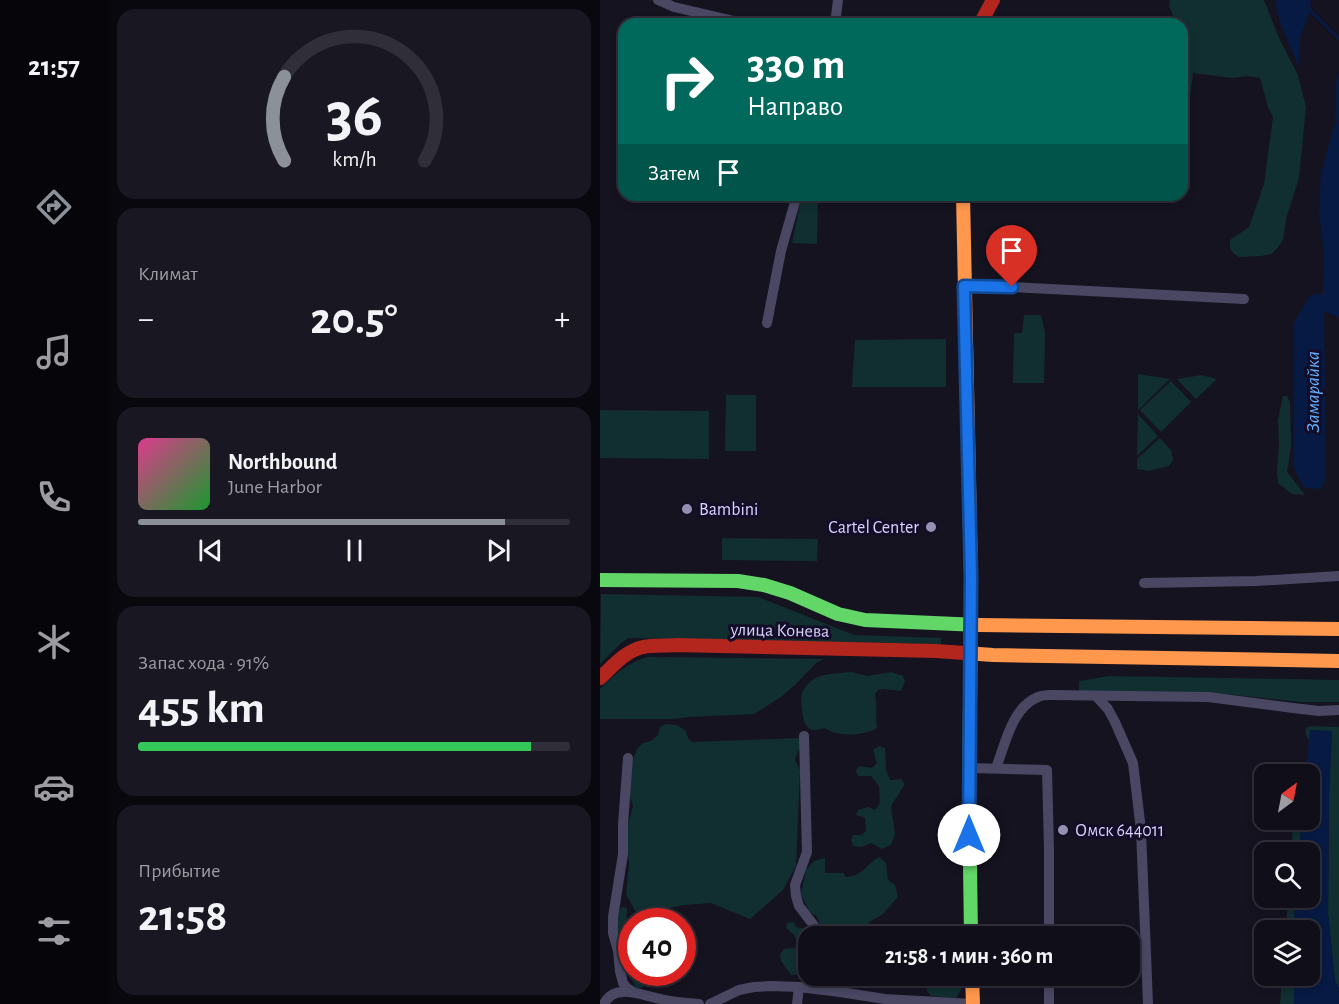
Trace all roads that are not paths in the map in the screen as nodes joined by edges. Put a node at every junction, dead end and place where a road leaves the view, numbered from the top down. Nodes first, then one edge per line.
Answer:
1 (658, 0) edge
2 (838, 0) edge
3 (993, 0) edge
4 (723, 18) edge
5 (836, 18) edge
6 (983, 18) edge
7 (794, 201) edge
8 (963, 201) edge
9 (964, 286) junction
10 (1244, 299) dead end
11 (767, 323) dead end
12 (1339, 576) edge
13 (600, 580) edge
14 (1144, 583) dead end
15 (971, 625) junction
16 (1339, 629) edge
17 (971, 654) junction
18 (1339, 661) edge
19 (600, 678) edge
20 (1096, 696) junction
21 (1339, 710) edge
22 (804, 736) dead end
23 (628, 758) dead end
24 (969, 768) junction
25 (996, 768) junction
26 (814, 926) edge
27 (971, 926) edge
28 (1049, 926) edge
29 (839, 986) edge
30 (972, 986) edge
31 (1049, 986) edge
32 (799, 987) junction
33 (633, 992) junction
34 (840, 992) junction
35 (885, 1001) edge
36 (604, 1004) edge
37 (699, 1004) edge
38 (710, 1004) edge
39 (797, 1004) edge
40 (973, 1004) edge
41 (1049, 1004) edge
42 (1148, 1004) edge

1 - 4 street
2 - 5 street
3 - 6 main road
7 - 11 street
8 - 9 main road
9 - 10 street
9 - 15 main road
12 - 14 street
13 - 15 main road, улица Конева
15 - 16 main road, улица Конева
15 - 17 main road
17 - 18 main road, улица Конева
17 - 19 main road, улица Конева
17 - 24 main road
20 - 21 street
20 - 25 street
20 - 42 street
22 - 26 street
23 - 33 street
24 - 25 street
24 - 27 main road
25 - 28 street
29 - 34 street
30 - 40 main road
31 - 41 street
32 - 34 street
32 - 38 street
32 - 39 street
33 - 36 street
33 - 37 street
34 - 35 street
35 - 40 street

